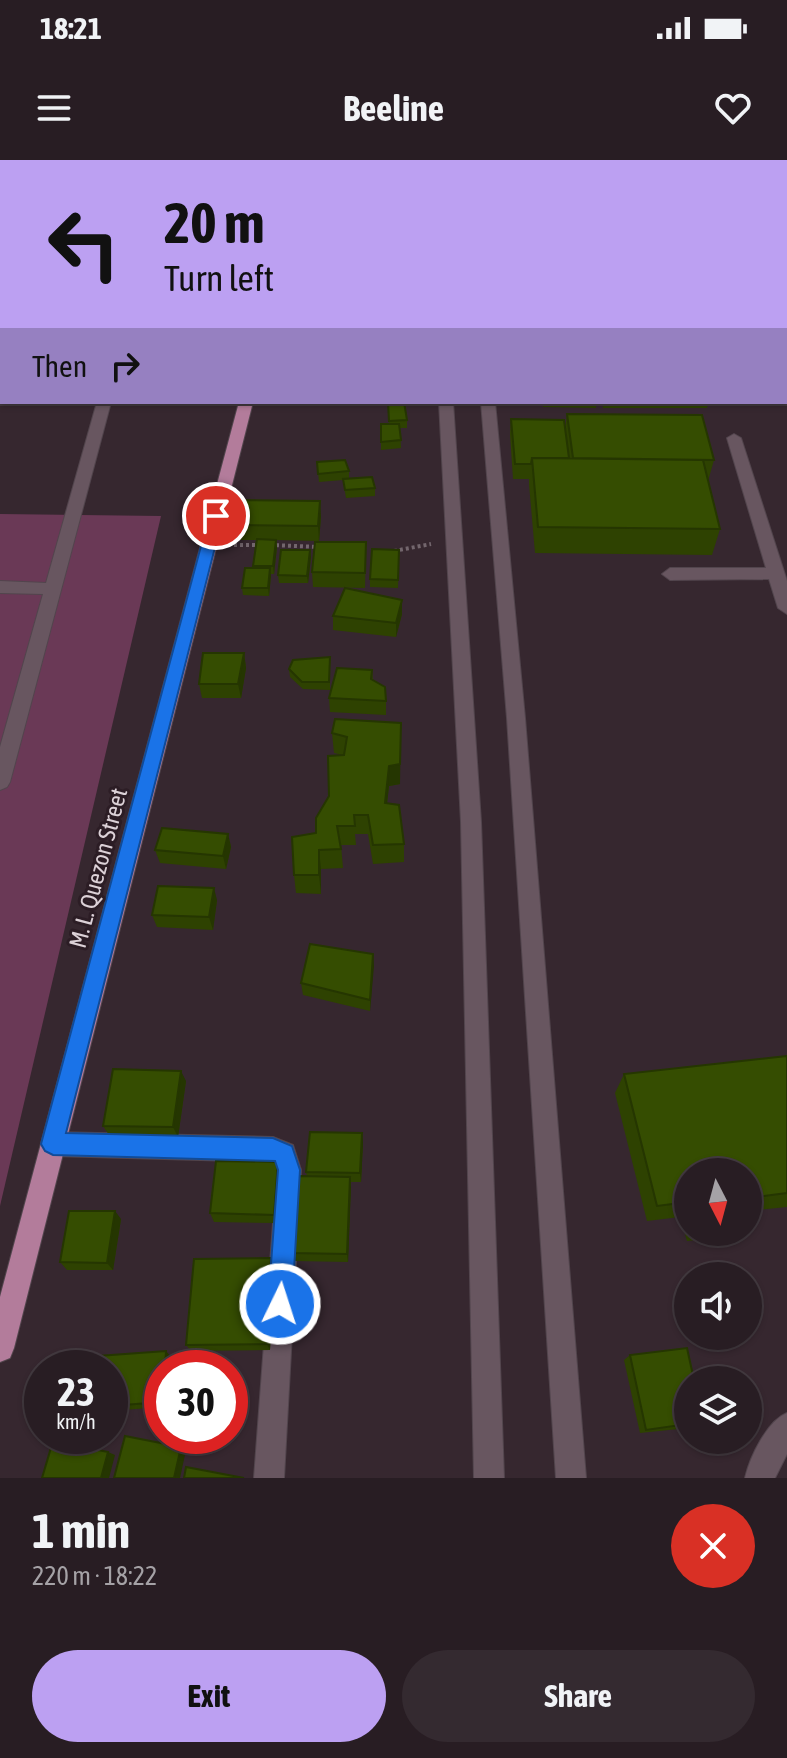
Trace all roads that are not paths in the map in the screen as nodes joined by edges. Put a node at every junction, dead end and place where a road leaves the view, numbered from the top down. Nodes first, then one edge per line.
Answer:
1 (103, 404) edge
2 (245, 404) edge
3 (446, 404) edge
4 (488, 404) edge
5 (734, 438) dead end
6 (776, 573) junction
7 (670, 574) dead end
8 (0, 587) edge
9 (53, 589) junction
10 (787, 608) edge
11 (4, 757) edge
12 (0, 782) edge
13 (53, 1144) junction
14 (0, 1348) edge
15 (787, 1427) edge
16 (269, 1478) edge
17 (489, 1478) edge
18 (571, 1478) edge
19 (760, 1478) edge

1 - 9 street
2 - 13 main road, M. L. Quezon Street
3 - 17 street
4 - 18 street
5 - 6 street
6 - 7 street
6 - 10 street
8 - 9 street
9 - 11 street
11 - 12 street
13 - 14 main road, M. L. Quezon Street
13 - 16 street
15 - 19 street

